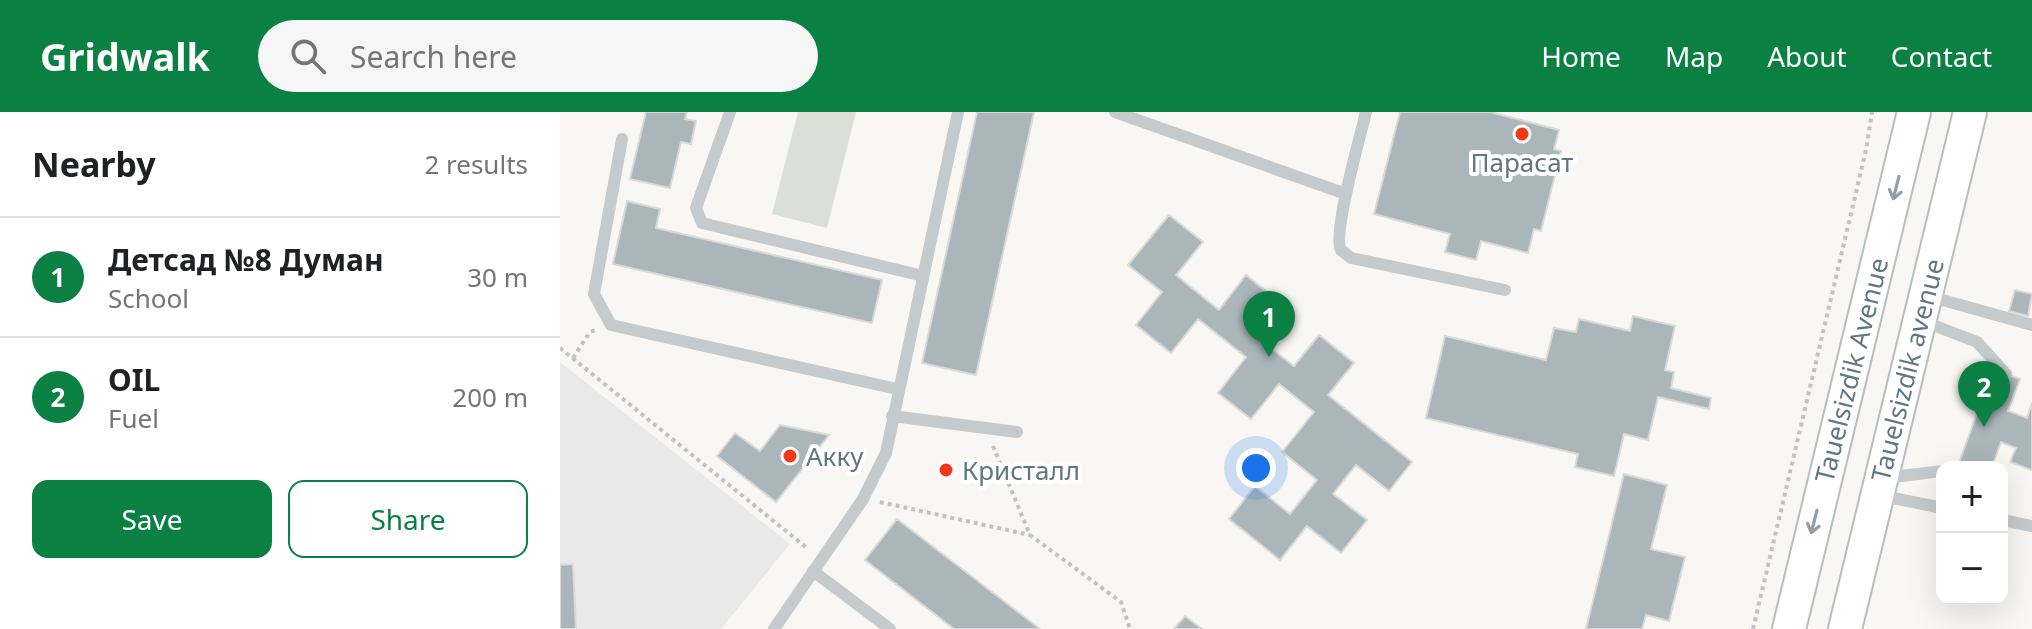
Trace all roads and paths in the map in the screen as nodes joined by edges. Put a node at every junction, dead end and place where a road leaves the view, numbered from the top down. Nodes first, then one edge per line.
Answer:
1 (730, 112) edge
2 (958, 112) edge
3 (1115, 112) edge
4 (1366, 112) edge
5 (1872, 112) edge
6 (1914, 112) edge
7 (1970, 112) edge
8 (622, 139) dead end
9 (1346, 194) junction
10 (923, 276) junction
11 (1505, 290) dead end
12 (1922, 307) junction
13 (611, 325) junction
14 (2032, 325) edge
15 (560, 348) edge
16 (573, 358) junction
17 (2006, 374) dead end
18 (897, 389) junction
19 (892, 416) junction
20 (986, 429) junction
21 (1017, 432) dead end
22 (1936, 473) edge
23 (1880, 487) junction
24 (863, 499) junction
25 (1936, 506) edge
26 (2008, 521) edge
27 (2032, 526) edge
28 (1030, 535) junction
29 (822, 560) junction
30 (813, 571) junction
31 (774, 629) edge
32 (890, 629) edge
33 (1130, 629) edge
34 (1753, 629) edge
35 (1789, 629) edge
36 (1845, 629) edge

1 - 10 lane
2 - 10 lane
3 - 9 lane
4 - 9 lane
5 - 34 path
6 -> 35 main road, Tauelsizdik Avenue
7 - 12 main road, Tauelsizdik avenue
8 - 13 lane
9 - 11 lane
10 - 18 lane
12 - 14 lane
12 - 17 lane
12 - 23 main road, Tauelsizdik avenue
13 - 16 path
13 - 18 lane
15 - 16 path
16 - 29 path
18 - 19 lane
19 - 20 lane
19 - 24 lane
20 - 21 lane
20 - 28 path
22 - 23 lane
23 - 25 lane
23 - 36 main road, Tauelsizdik avenue
24 - 28 path
24 - 29 lane
26 - 27 lane
28 - 33 path
29 - 30 lane
30 - 31 lane
30 - 32 lane

